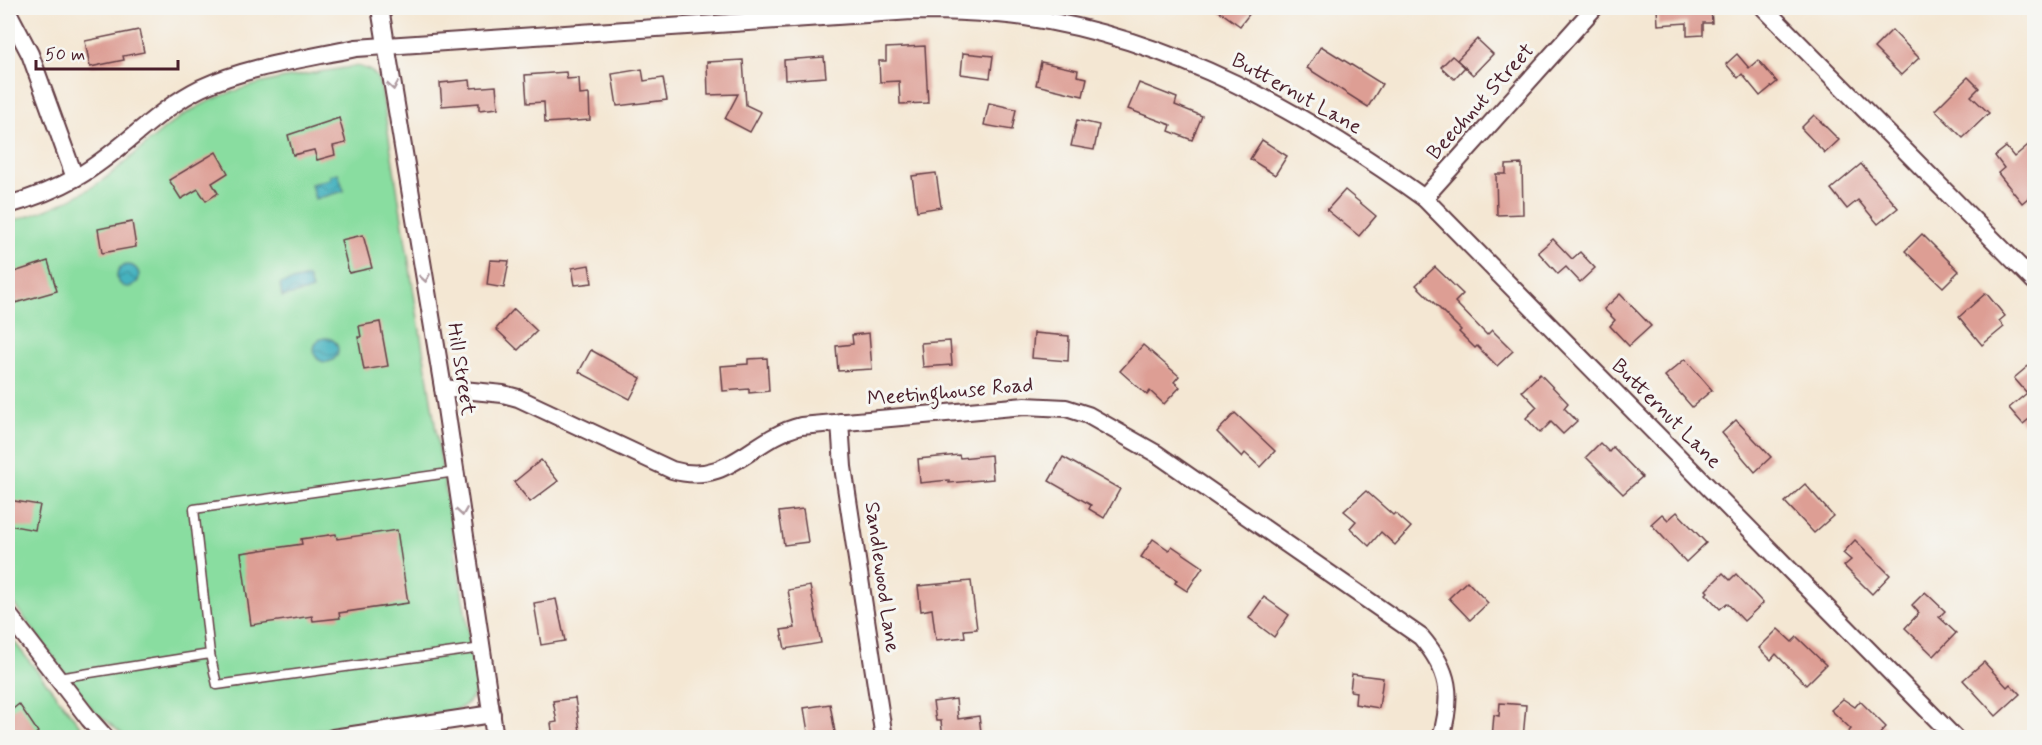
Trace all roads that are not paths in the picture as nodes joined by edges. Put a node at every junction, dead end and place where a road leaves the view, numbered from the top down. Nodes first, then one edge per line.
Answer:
1 (380, 8) edge
2 (1594, 8) edge
3 (1764, 8) edge
4 (864, 11) edge
5 (8, 12) edge
6 (387, 47) junction
7 (75, 178) junction
8 (1424, 198) junction
9 (8, 205) edge
10 (2034, 281) edge
11 (443, 388) junction
12 (840, 422) junction
13 (456, 472) junction
14 (8, 614) edge
15 (482, 648) junction
16 (210, 654) junction
17 (57, 678) junction
18 (492, 714) junction
19 (106, 738) edge
20 (333, 738) edge
21 (495, 738) edge
22 (884, 738) edge
23 (1441, 738) edge
24 (1955, 738) edge

1 - 6 street, Hill Street
2 - 8 street, Beechnut Street
3 - 10 street
4 - 6 street, Butternut Lane
4 - 8 street, Butternut Lane
5 - 7 street
6 - 7 street, Butternut Lane
6 -> 11 street, Hill Street
7 - 9 street, Butternut Lane
8 - 24 street, Butternut Lane
11 - 12 street, Meetinghouse Road
11 - 13 street, Hill Street
12 - 22 street, Sandlewood Lane
12 - 23 street, Meetinghouse Road
13 -> 15 street, Hill Street
13 - 16 lane
14 - 17 street
15 - 16 lane
15 - 18 street, Hill Street
16 - 17 lane
17 - 19 street
18 - 20 street
18 - 21 street, Hill Street

